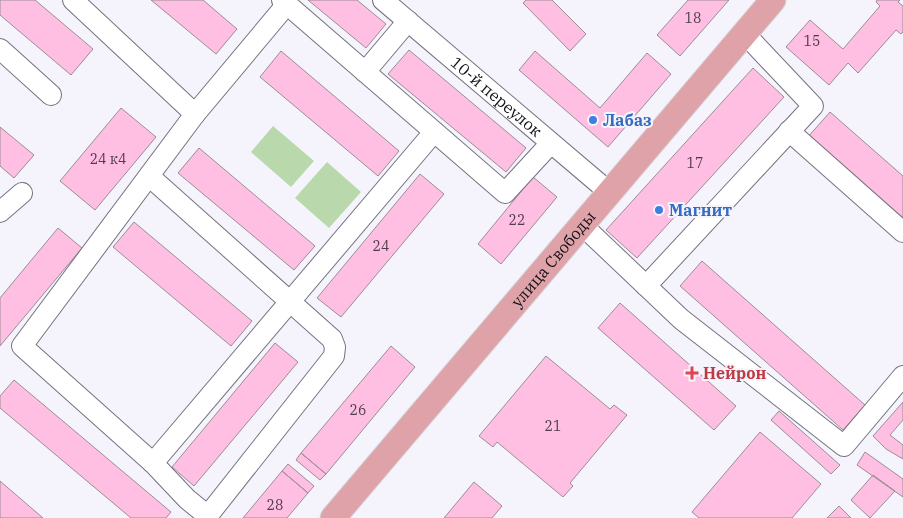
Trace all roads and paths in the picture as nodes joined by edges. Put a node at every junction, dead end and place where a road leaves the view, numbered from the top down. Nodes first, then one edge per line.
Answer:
1 (73, 0) edge
2 (383, 0) edge
3 (773, 0) edge
4 (284, 2) edge
5 (408, 21) junction
6 (744, 34) junction
7 (0, 49) edge
8 (364, 72) junction
9 (51, 95) dead end
10 (195, 114) junction
11 (434, 132) junction
12 (789, 132) junction
13 (551, 143) junction
14 (149, 176) junction
15 (609, 192) junction
16 (22, 193) dead end
17 (0, 212) edge
18 (582, 225) junction
19 (903, 232) edge
20 (646, 286) junction
21 (290, 301) junction
22 (903, 376) edge
23 (153, 463) junction
24 (207, 517) edge
25 (333, 518) edge

1 - 10 street
2 - 5 street, 10-й переулок
3 - 6 main road, улица Свободы
4 - 8 street
4 - 10 street
5 - 8 street
5 - 13 street, 10-й переулок
6 - 12 street
6 - 15 main road, улица Свободы
7 - 9 street
8 - 11 street
10 - 14 street
11 - 13 street
11 - 21 street
12 - 19 street
12 - 20 street
13 - 15 street, 10-й переулок
14 - 21 street
14 - 23 street
15 - 18 main road, улица Свободы
16 - 17 street
18 - 20 street
18 - 25 main road, улица Свободы
20 - 22 street
21 - 23 street
21 - 24 street
23 - 24 street

